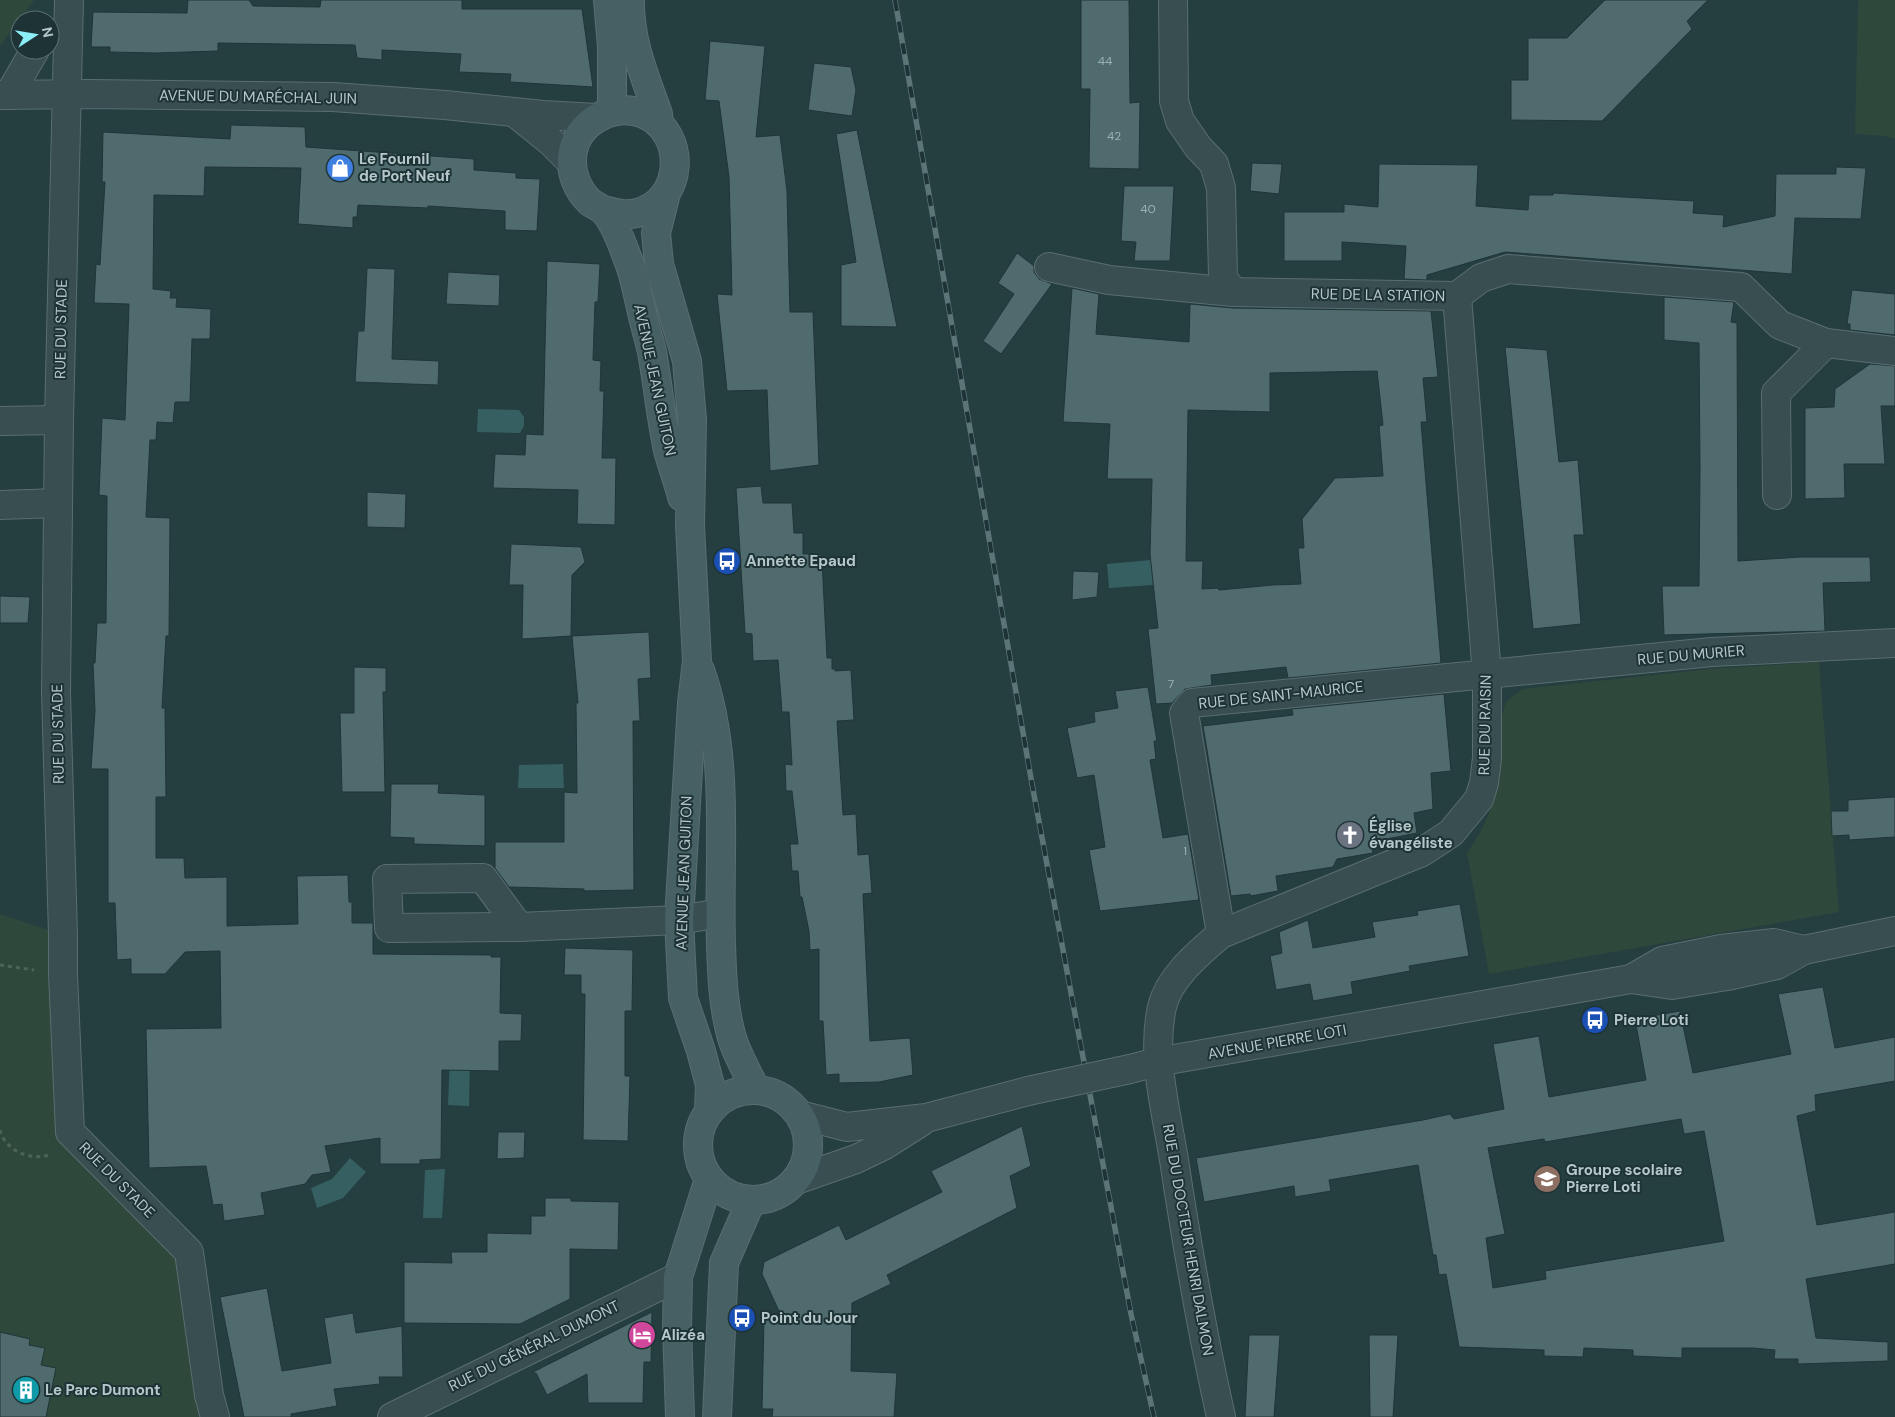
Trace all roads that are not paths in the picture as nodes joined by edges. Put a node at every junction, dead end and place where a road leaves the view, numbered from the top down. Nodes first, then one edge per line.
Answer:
1 (69, 0) edge
2 (608, 0) edge
3 (630, 0) edge
4 (1173, 0) edge
5 (60, 13) edge
6 (28, 60) edge
7 (5, 95) edge
8 (68, 95) junction
9 (515, 113) junction
10 (604, 115) junction
11 (659, 124) junction
12 (572, 163) junction
13 (666, 193) junction
14 (603, 210) junction
15 (1049, 267) dead end
16 (1234, 292) junction
17 (1457, 296) junction
18 (1826, 342) junction
19 (1895, 351) edge
20 (59, 420) junction
21 (0, 421) edge
22 (1777, 495) dead end
23 (58, 503) junction
24 (0, 505) edge
25 (690, 524) junction
26 (1895, 643) edge
27 (697, 661) junction
28 (1487, 675) junction
29 (720, 913) junction
30 (679, 920) junction
31 (519, 926) dead end
32 (1895, 931) edge
33 (1221, 934) junction
34 (1157, 1062) junction
35 (756, 1089) junction
36 (710, 1111) junction
37 (800, 1115) junction
38 (926, 1118) junction
39 (709, 1179) junction
40 (796, 1180) junction
41 (751, 1201) junction
42 (678, 1277) junction
43 (215, 1417) edge
44 (392, 1417) edge
45 (680, 1417) edge
46 (717, 1417) edge
47 (1221, 1417) edge

1 - 5 street
1 - 8 street, RUE DU STADE
2 - 10 main road
3 - 11 main road
4 - 16 street
6 - 7 street
7 - 8 street, AVENUE DU MARÉCHAL JUIN
8 - 9 street, AVENUE DU MARÉCHAL JUIN
8 - 20 street, RUE DU STADE
9 - 10 street, AVENUE DU MARÉCHAL JUIN
9 - 12 street
10 - 11 main road
10 - 12 main road
11 - 13 main road
12 - 14 main road
13 - 14 main road
13 - 25 main road, AVENUE JEAN GUITON
14 - 25 main road, AVENUE JEAN GUITON
15 - 16 street, RUE DE LA STATION
16 - 17 street, RUE DE LA STATION
17 - 18 street, RUE DE LA STATION
17 - 28 street, RUE DU RAISIN
18 - 19 street, RUE DE LA STATION
18 - 22 street
20 - 21 street
20 - 23 street, RUE DU STADE
23 - 24 street
23 - 43 street, RUE DU STADE
25 - 27 main road, AVENUE JEAN GUITON
26 - 28 street, RUE DU MURIER
27 - 29 main road, AVENUE JEAN GUITON
27 - 30 main road, AVENUE JEAN GUITON
28 - 33 street, RUE DU RAISIN
28 - 33 street, RUE DE SAINT-MAURICE
29 - 30 street
29 - 35 main road, AVENUE JEAN GUITON
30 - 31 street
30 - 36 main road, AVENUE JEAN GUITON
32 - 34 street, AVENUE PIERRE LOTI
33 - 34 street, RUE DU RAISIN
34 - 38 street, AVENUE PIERRE LOTI, bridge
34 - 47 street, RUE DU DOCTEUR HENRI DALMON
35 - 36 main road
35 - 37 main road
36 - 39 main road
37 - 38 street, AVENUE PIERRE LOTI
37 - 40 main road
38 - 40 street, AVENUE PIERRE LOTI
39 - 41 main road
39 - 42 main road
40 - 41 main road
41 - 46 main road
42 - 44 street, RUE DU GÉNÉRAL DUMONT
42 - 45 main road

